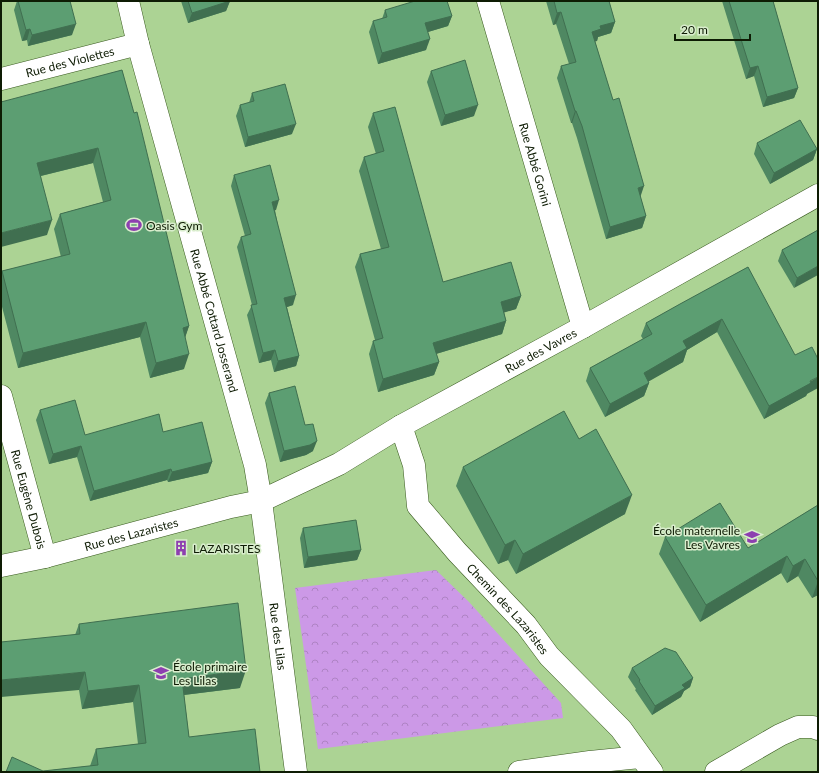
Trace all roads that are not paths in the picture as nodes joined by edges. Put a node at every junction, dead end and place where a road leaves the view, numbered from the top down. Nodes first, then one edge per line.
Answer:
1 (128, 1) edge
2 (488, 1) edge
3 (138, 44) junction
4 (1, 79) edge
5 (818, 195) edge
6 (583, 326) junction
7 (1, 396) edge
8 (401, 426) junction
9 (261, 500) junction
10 (45, 557) junction
11 (1, 566) edge
12 (818, 730) edge
13 (646, 765) edge
14 (296, 772) edge
15 (524, 772) edge
16 (716, 772) edge

1 - 3 street, Rue Abbé Cottard Josserand
2 - 6 street, Rue Abbé Gorini
3 - 4 street, Rue des Violettes
3 - 9 street, Rue Abbé Cottard Josserand
5 - 6 street, Rue des Vavres
6 - 8 street, Rue des Vavres
7 - 10 street, Rue Eugène Dubois
8 - 9 street, Rue des Vavres
8 - 13 street, Chemin des Lazaristes
9 - 10 street, Rue des Lazaristes
9 - 14 street, Rue des Lilas
10 - 11 street, Rue des Lazaristes
12 - 16 street
13 - 15 street

